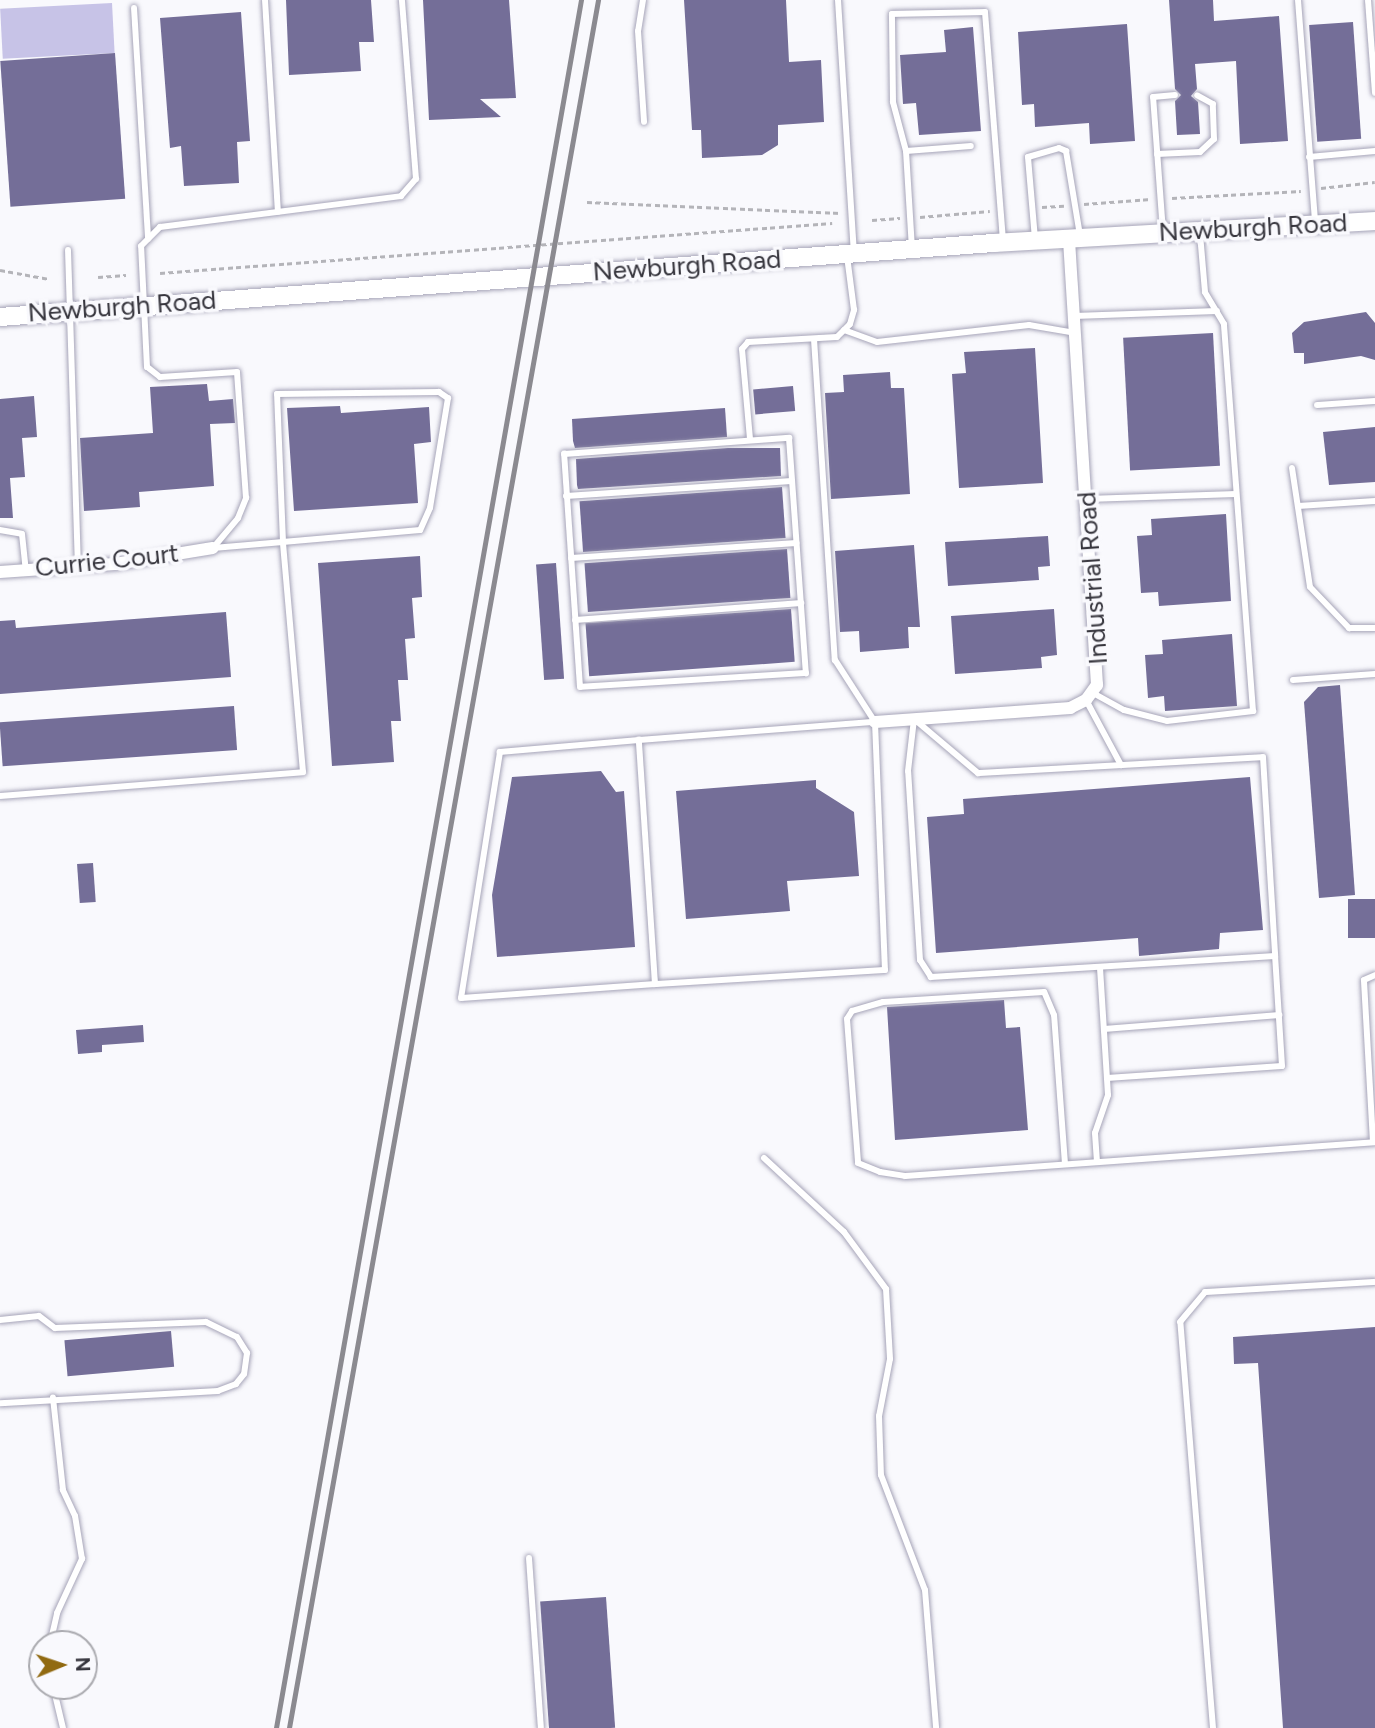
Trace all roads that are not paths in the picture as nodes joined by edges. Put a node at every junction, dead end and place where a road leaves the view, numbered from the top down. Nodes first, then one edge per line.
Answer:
1 (265, 0) edge
2 (402, 0) edge
3 (643, 0) edge
4 (838, 0) edge
5 (1298, 0) edge
6 (1368, 0) edge
7 (134, 8) dead end
8 (1375, 93) edge
9 (1175, 95) dead end
10 (1197, 95) dead end
11 (644, 122) dead end
12 (971, 146) dead end
13 (906, 151) junction
14 (1375, 151) edge
15 (1157, 154) junction
16 (1309, 157) junction
17 (278, 212) junction
18 (1375, 221) edge
19 (1315, 226) junction
20 (1200, 232) junction
21 (1163, 233) junction
22 (148, 239) junction
23 (1075, 239) junction
24 (1035, 241) junction
25 (1003, 243) junction
26 (912, 249) junction
27 (68, 250) dead end
28 (850, 254) junction
29 (142, 306) junction
30 (71, 310) junction
31 (1216, 311) junction
32 (1074, 316) junction
33 (0, 317) edge
34 (844, 330) junction
35 (1076, 333) junction
36 (814, 339) junction
37 (1375, 401) edge
38 (1317, 405) dead end
39 (750, 439) junction
40 (1292, 468) dead end
41 (792, 481) junction
42 (1236, 494) junction
43 (566, 496) junction
44 (1087, 499) junction
45 (1375, 501) edge
46 (1298, 506) junction
47 (0, 530) edge
48 (283, 542) junction
49 (797, 543) junction
50 (214, 548) junction
51 (571, 558) junction
52 (78, 566) junction
53 (26, 570) junction
54 (0, 572) edge
55 (801, 603) junction
56 (575, 620) junction
57 (1375, 628) edge
58 (1375, 674) edge
59 (1293, 680) dead end
60 (1090, 696) junction
61 (914, 719) junction
62 (875, 722) junction
63 (639, 740) junction
64 (1121, 765) junction
65 (0, 796) edge
66 (1275, 956) junction
67 (1100, 967) junction
68 (1375, 975) edge
69 (655, 984) junction
70 (1279, 1016) junction
71 (1104, 1029) junction
72 (1107, 1078) junction
73 (1374, 1142) edge
74 (764, 1158) dead end
75 (1097, 1162) junction
76 (1065, 1164) junction
77 (1375, 1282) edge
78 (0, 1320) edge
79 (0, 1393) edge
80 (53, 1398) junction
81 (0, 1404) edge
82 (529, 1558) dead end
83 (53, 1630) edge
84 (56, 1700) edge
85 (63, 1728) edge
86 (541, 1728) edge
87 (936, 1728) edge
88 (1213, 1728) edge

1 - 17 lane
2 - 17 lane
3 - 11 lane
4 - 28 lane
5 - 16 lane
6 - 8 lane
7 - 22 lane
9 - 15 lane
10 - 15 lane
12 - 13 lane
13 - 25 lane
13 - 26 lane
14 - 16 lane
15 - 21 lane
16 - 19 lane
17 - 22 lane
18 - 19 main road, Newburgh Road
19 - 20 main road, Newburgh Road
20 - 21 main road, Newburgh Road
20 - 31 lane
21 - 23 main road, Newburgh Road
22 - 29 lane
23 - 24 main road, Newburgh Road
23 - 24 lane
23 - 32 street, Industrial Road
24 - 25 main road, Newburgh Road
25 - 26 main road, Newburgh Road
26 - 28 main road, Newburgh Road
27 - 30 lane
28 - 29 main road, Newburgh Road
28 - 34 lane
29 - 30 main road, Newburgh Road
29 - 50 lane
30 - 33 main road, Newburgh Road
30 - 52 lane
31 - 32 lane
31 - 42 lane
32 - 35 street, Industrial Road
34 - 35 lane
34 - 36 lane
35 - 44 street, Industrial Road
36 - 39 lane
36 - 62 lane
37 - 38 lane
39 - 41 lane
39 - 43 lane
40 - 46 lane
41 - 43 lane
41 - 49 lane
42 - 44 lane
42 - 60 lane
43 - 51 lane
44 - 60 street, Industrial Road
45 - 46 lane
46 - 57 lane
47 - 53 lane
48 - 48 lane
48 - 50 lane
48 - 65 lane
49 - 51 lane
49 - 55 lane
50 - 52 street, Currie Court
51 - 56 lane
52 - 53 street, Currie Court
53 - 54 street, Currie Court
55 - 56 lane
55 - 56 lane
58 - 59 lane
60 - 61 street, Industrial Road
60 - 64 lane
61 - 62 street, Industrial Road
61 - 64 lane
61 - 67 lane
62 - 63 lane
62 - 69 lane
63 - 69 lane
63 - 69 lane
64 - 66 lane
66 - 67 lane
66 - 70 lane
67 - 71 lane
68 - 73 lane
70 - 71 lane
70 - 72 lane
71 - 72 lane
72 - 75 lane
73 - 75 lane
74 - 87 lane
75 - 76 lane
76 - 76 lane
77 - 88 lane
78 - 80 lane
79 - 81 lane
80 - 81 lane
80 - 83 lane
82 - 86 lane
84 - 85 lane

